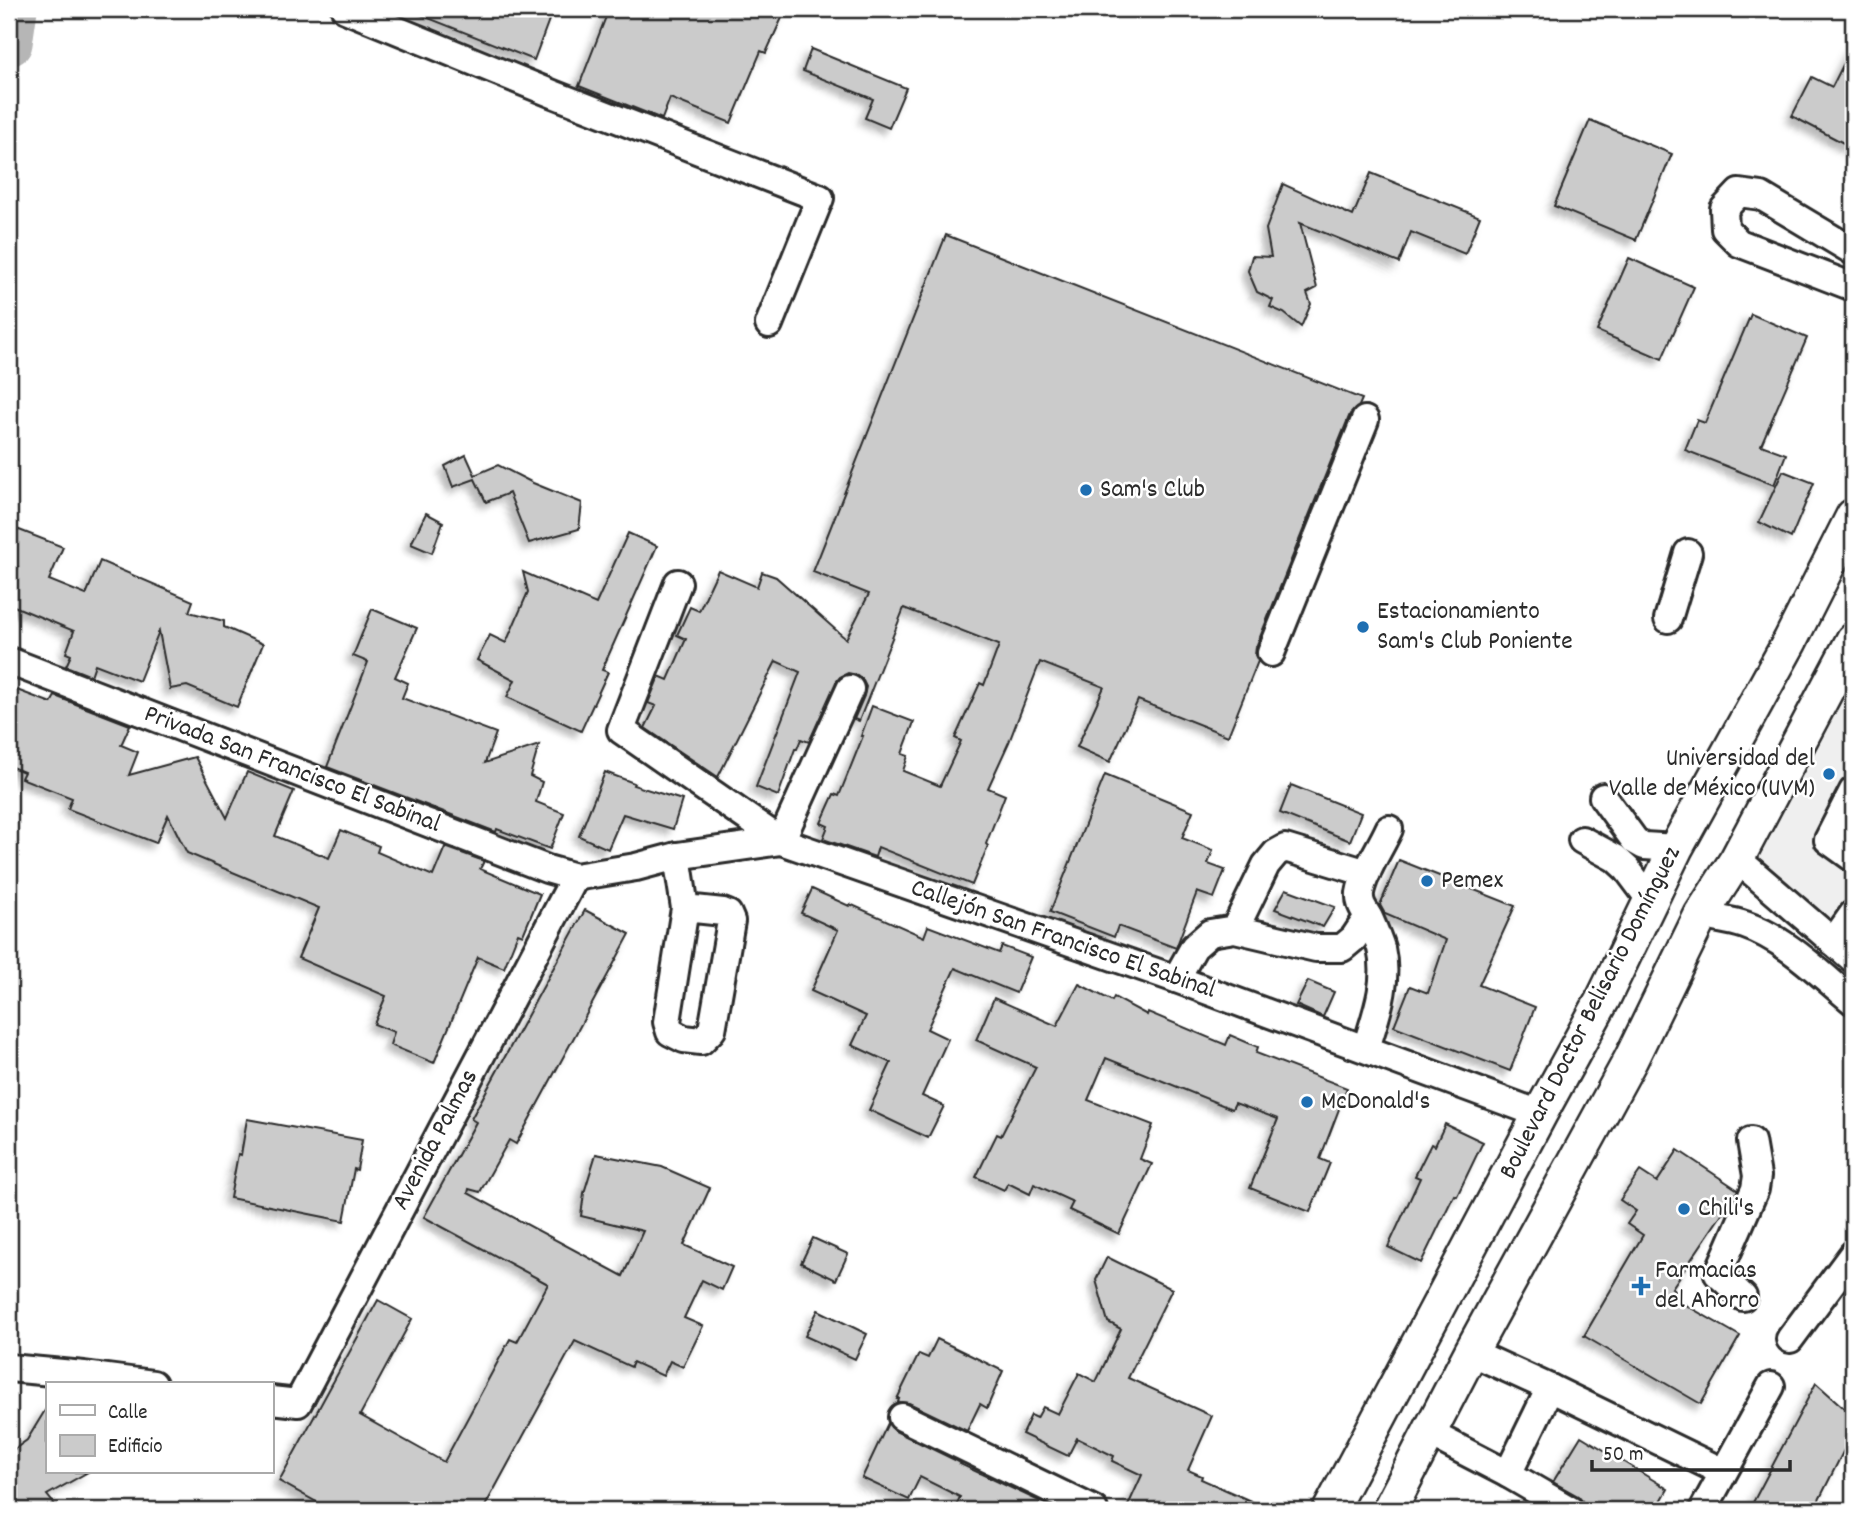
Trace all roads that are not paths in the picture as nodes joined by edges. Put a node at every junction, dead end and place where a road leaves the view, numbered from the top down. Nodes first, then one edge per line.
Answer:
1 (345, 9) edge
2 (1853, 251) edge
3 (1853, 287) edge
4 (769, 324) dead end
5 (1365, 420) dead end
6 (1853, 516) edge
7 (1688, 553) dead end
8 (678, 583) dead end
9 (1668, 619) dead end
10 (1853, 640) edge
11 (1271, 653) dead end
12 (9, 661) edge
13 (850, 689) dead end
14 (1853, 791) edge
15 (1603, 797) dead end
16 (1389, 829) dead end
17 (1582, 840) dead end
18 (781, 841) junction
19 (1676, 848) junction
20 (677, 856) junction
21 (1853, 858) edge
22 (1737, 859) junction
23 (1367, 873) junction
24 (575, 877) junction
25 (1651, 901) junction
26 (685, 908) junction
27 (1853, 914) edge
28 (1701, 915) junction
29 (1368, 917) junction
30 (1235, 929) junction
31 (1843, 951) edge
32 (1176, 979) junction
33 (1853, 1001) edge
34 (1366, 1048) junction
35 (1540, 1114) junction
36 (1751, 1141) dead end
37 (1853, 1254) edge
38 (1743, 1297) dead end
39 (1790, 1339) dead end
40 (1471, 1352) junction
41 (9, 1368) edge
42 (137, 1382) edge
43 (1771, 1386) dead end
44 (1550, 1388) junction
45 (273, 1400) edge
46 (902, 1417) dead end
47 (1429, 1433) junction
48 (1723, 1472) junction
49 (1508, 1474) junction
50 (1094, 1510) edge
51 (1330, 1510) edge
52 (1389, 1510) edge
53 (1570, 1510) edge
54 (1703, 1510) edge

1 - 4 street
2 - 3 street
5 - 11 street
6 - 19 main road, Boulevard Doctor Belisario Domínguez
7 - 9 street
8 - 18 street
10 - 22 main road, Boulevard Doctor Belisario Domínguez
12 - 24 street, Privada San Francisco El Sabinal
13 - 18 street
14 - 21 street
15 - 19 street
16 - 23 street
17 - 25 street
18 - 20 street, Callejón San Francisco El Sabinal
18 - 32 street, Callejón San Francisco El Sabinal
19 - 25 main road, Boulevard Doctor Belisario Domínguez
20 - 24 street, Callejón San Francisco El Sabinal
20 - 26 street
22 - 28 main road, Boulevard Doctor Belisario Domínguez
22 - 31 street
23 - 29 street
23 - 30 street
24 - 45 street, Avenida Palmas
25 - 35 main road, Boulevard Doctor Belisario Domínguez
26 - 26 street
27 - 31 street
28 - 33 street
28 - 40 main road, Boulevard Doctor Belisario Domínguez
29 - 30 street
29 - 34 street
30 - 32 street
32 - 34 street, Callejón San Francisco El Sabinal
34 - 35 street, Callejón San Francisco El Sabinal
35 - 51 main road, Boulevard Doctor Belisario Domínguez
36 - 38 street
37 - 39 street
40 - 44 street
40 - 47 main road, Boulevard Doctor Belisario Domínguez
41 - 42 street
43 - 48 street
44 - 48 street
44 - 49 street
46 - 50 street
47 - 49 street
47 - 52 main road, Boulevard Doctor Belisario Domínguez
48 - 54 street
49 - 53 street

